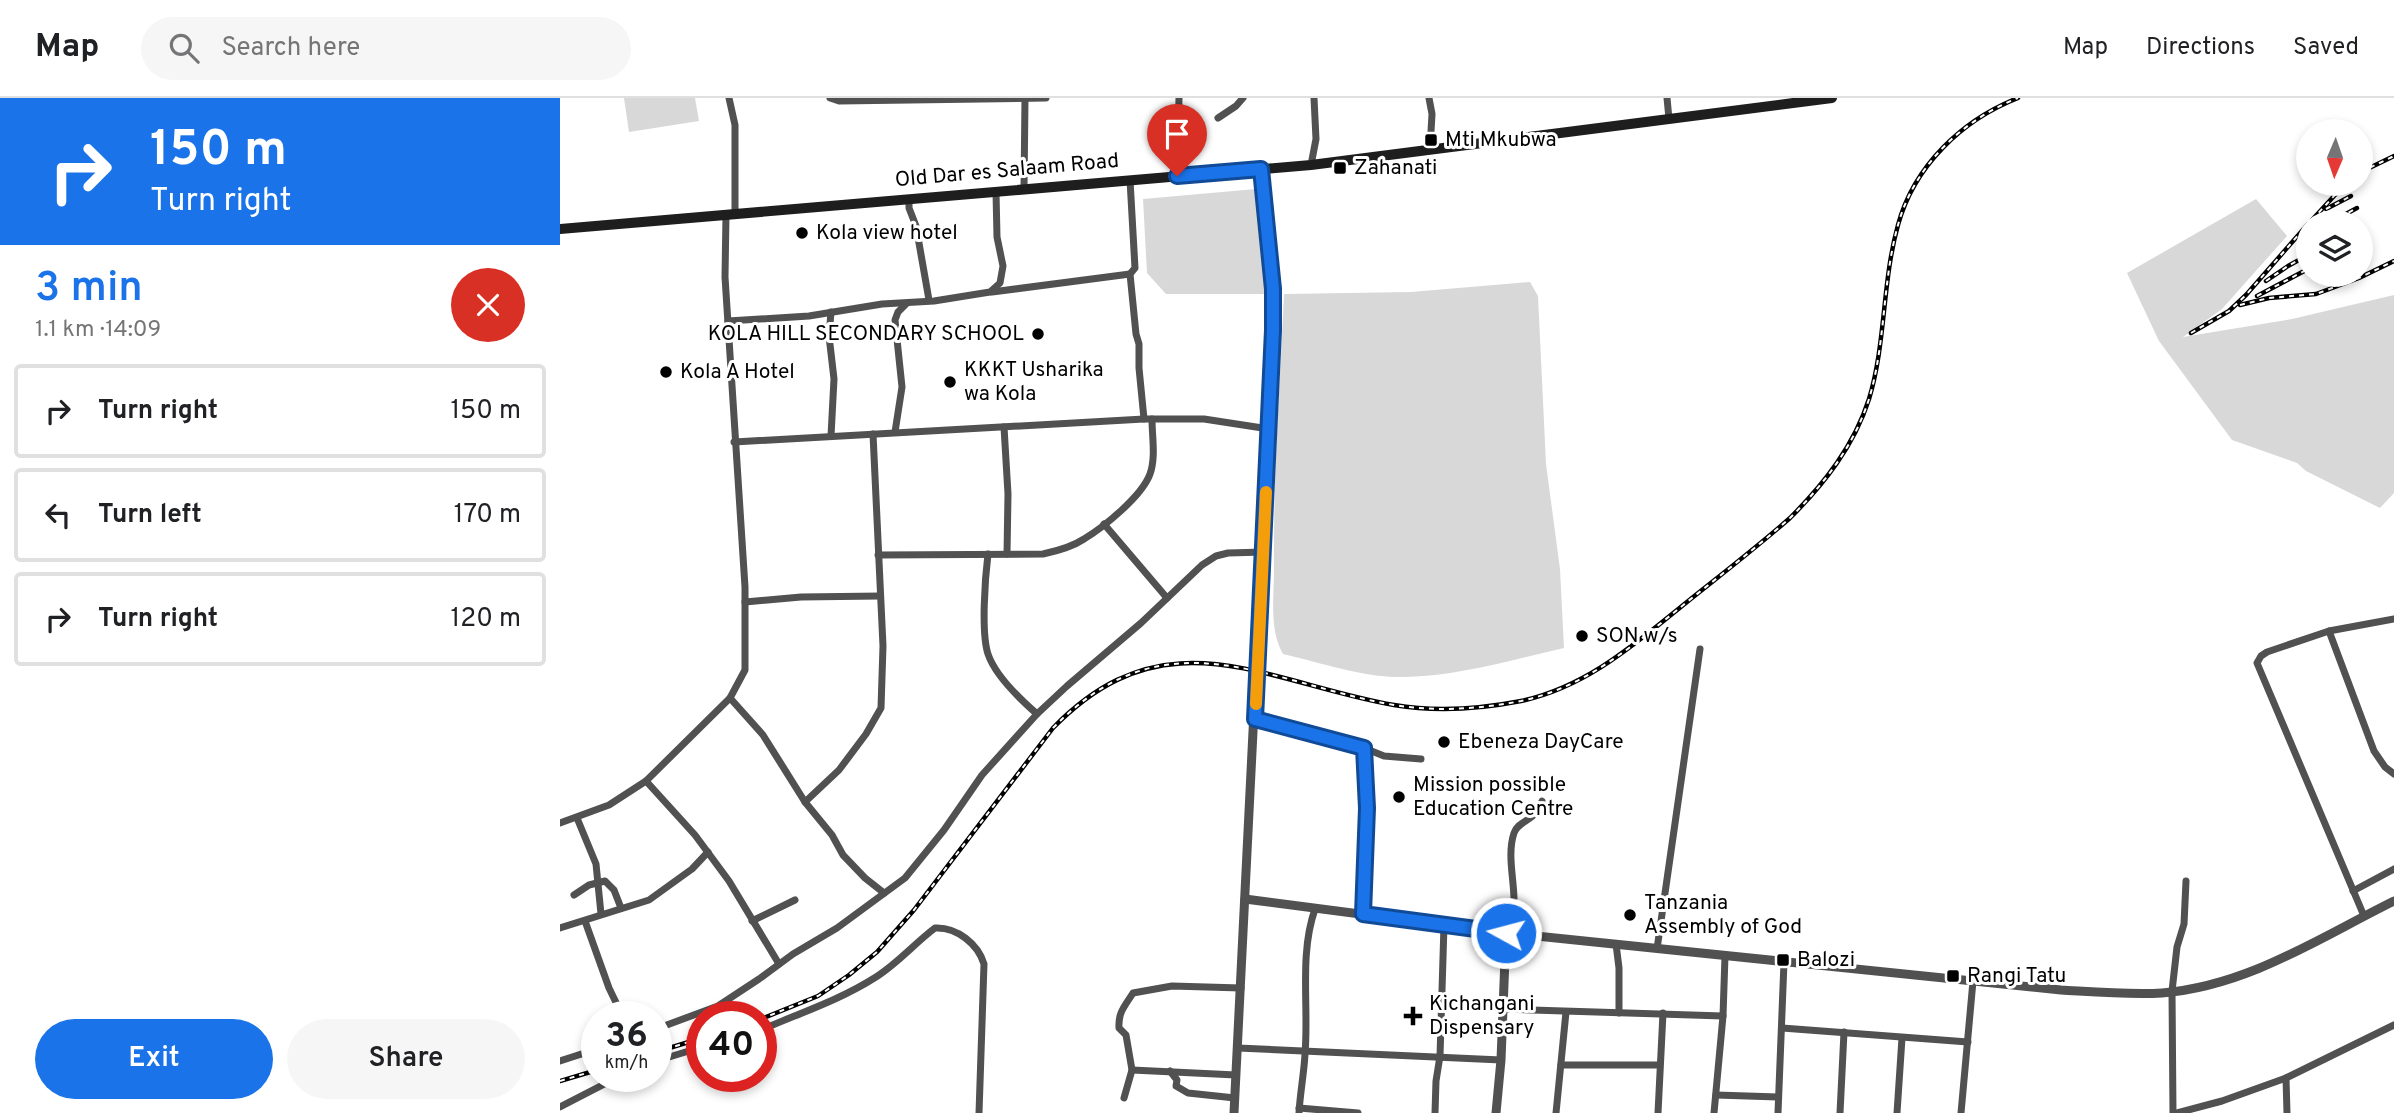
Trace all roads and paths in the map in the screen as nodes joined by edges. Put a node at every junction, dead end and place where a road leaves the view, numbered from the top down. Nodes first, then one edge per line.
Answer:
1 (729, 98) edge
2 (830, 98) edge
3 (1046, 98) edge
4 (1179, 98) edge
5 (1243, 98) edge
6 (1314, 98) edge
7 (1429, 98) edge
8 (1667, 98) edge
9 (1826, 98) edge
10 (1025, 99) edge
11 (1217, 118) dead end
12 (1669, 119) junction
13 (1430, 149) junction
14 (1311, 165) junction
15 (1261, 169) junction
16 (1177, 176) junction
17 (1130, 180) junction
18 (1024, 189) junction
19 (996, 192) junction
20 (909, 199) junction
21 (730, 215) junction
22 (560, 229) edge
23 (1130, 274) junction
24 (990, 292) junction
25 (929, 300) junction
26 (906, 304) junction
27 (831, 312) junction
28 (728, 321) junction
29 (1148, 419) junction
30 (1004, 428) junction
31 (1269, 429) junction
32 (895, 432) junction
33 (873, 434) junction
34 (831, 436) junction
35 (734, 442) junction
36 (1104, 524) junction
37 (1007, 538) junction
38 (1264, 552) junction
39 (990, 554) junction
40 (1007, 554) junction
41 (878, 555) junction
42 (880, 596) junction
43 (1167, 598) junction
44 (744, 602) junction
45 (2394, 619) edge
46 (2329, 631) junction
47 (1700, 649) dead end
48 (730, 698) junction
49 (1037, 714) junction
50 (1255, 719) junction
51 (1364, 748) junction
52 (1384, 756) junction
53 (1421, 759) dead end
54 (1367, 766) junction
55 (2394, 774) edge
56 (646, 781) junction
57 (1542, 801) dead end
58 (805, 802) junction
59 (577, 818) junction
60 (560, 823) edge
61 (708, 852) junction
62 (2394, 869) edge
63 (2186, 881) dead end
64 (598, 882) junction
65 (2353, 891) junction
66 (884, 893) junction
67 (574, 895) dead end
68 (1245, 899) junction
69 (795, 900) dead end
70 (2394, 901) edge
71 (621, 908) junction
72 (1315, 909) junction
73 (601, 914) junction
74 (1363, 914) junction
75 (2364, 916) junction
76 (585, 921) junction
77 (752, 921) junction
78 (1444, 925) junction
79 (560, 928) edge
80 (1506, 933) junction
81 (1616, 944) junction
82 (1657, 949) junction
83 (1725, 956) junction
84 (1784, 962) junction
85 (779, 964) junction
86 (1973, 981) junction
87 (1241, 988) junction
88 (2172, 991) junction
89 (615, 1001) edge
90 (1503, 1009) junction
91 (1566, 1012) junction
92 (1619, 1013) junction
93 (1662, 1013) junction
94 (1724, 1016) junction
95 (777, 1023) edge
96 (672, 1025) edge
97 (1782, 1028) junction
98 (2393, 1029) edge
99 (1844, 1032) junction
100 (1902, 1038) junction
101 (1968, 1042) junction
102 (1238, 1048) junction
103 (1306, 1052) junction
104 (581, 1054) edge
105 (1440, 1056) junction
106 (1501, 1060) junction
107 (560, 1061) edge
108 (1561, 1065) junction
109 (1658, 1065) junction
110 (1132, 1070) junction
111 (1170, 1071) junction
112 (1236, 1075) junction
113 (2286, 1078) junction
114 (589, 1092) edge
115 (1716, 1095) junction
116 (1778, 1097) junction
117 (1124, 1098) dead end
118 (1235, 1098) junction
119 (560, 1107) edge
120 (1299, 1110) edge
121 (980, 1112) edge
122 (1234, 1113) edge
123 (1358, 1113) edge
124 (1435, 1113) edge
125 (1496, 1113) edge
126 (1556, 1113) edge
127 (1658, 1113) edge
128 (1714, 1113) edge
129 (1778, 1113) edge
130 (1840, 1113) edge
131 (1897, 1113) edge
132 (1961, 1113) edge
133 (2175, 1113) edge
134 (2287, 1113) edge

1 - 21 street
2 - 10 street
3 - 10 street
4 - 16 street
5 - 11 street
6 - 14 street
7 - 13 street
8 - 12 street
9 - 12 main road, Old Dar es Salaam Road
10 - 18 street
12 - 13 main road, Old Dar es Salaam Road
13 - 14 main road, Old Dar es Salaam Road
14 - 15 main road, Old Dar es Salaam Road
15 - 16 main road, Old Dar es Salaam Road
15 - 31 street
16 - 17 main road, Old Dar es Salaam Road
17 - 18 main road, Old Dar es Salaam Road
17 - 23 street
18 - 19 main road, Old Dar es Salaam Road
19 - 20 main road, Old Dar es Salaam Road
19 - 24 street
20 - 21 main road, Old Dar es Salaam Road
20 - 25 street
21 - 22 main road, Old Dar es Salaam Road
21 - 28 street
23 - 24 street
23 - 29 street
24 - 25 street
25 - 26 street
26 - 27 street
26 - 32 street
27 - 28 street
27 - 34 street
28 - 35 street
29 - 30 street
29 - 31 street
29 - 36 street
30 - 32 street
30 - 37 street
31 - 38 street
32 - 33 street
33 - 34 street
33 - 41 street
34 - 35 street
35 - 44 street
36 - 40 street
36 - 43 street
37 - 39 street
37 - 40 street
38 - 43 street
38 - 50 street
39 - 40 street
39 - 41 street
39 - 49 street
41 - 42 street
42 - 44 street
42 - 58 street
43 - 49 street
44 - 48 street
45 - 46 street
46 - 55 street
46 - 65 street
47 - 82 street
48 - 56 street
48 - 58 street
49 - 66 street
50 - 51 street
50 - 68 street
51 - 52 street
51 - 54 street
52 - 53 street
52 - 54 street
54 - 74 street
56 - 59 street
56 - 61 street
57 - 80 street
58 - 66 street
59 - 60 street
59 - 64 street
61 - 71 street
61 - 77 street
62 - 65 street
63 - 88 street
64 - 67 street
64 - 71 street
64 - 73 street
65 - 75 street
66 - 85 street
68 - 72 street
68 - 87 street
69 - 77 street
70 - 75 street
71 - 73 street
72 - 74 street
72 - 103 street
73 - 76 street
74 - 78 street
75 - 88 street
76 - 79 street
76 - 89 street
77 - 85 street
78 - 80 street
78 - 105 street
80 - 81 street
80 - 90 street
81 - 82 street
81 - 92 street
82 - 83 street
83 - 84 street
83 - 94 street
84 - 86 street
84 - 97 street
85 - 96 street
86 - 88 street
86 - 101 street
87 - 102 street
87 - 110 street
88 - 133 street
90 - 91 street
90 - 106 street
91 - 92 street
91 - 108 street
92 - 93 street
93 - 94 street
93 - 109 street
94 - 115 street
95 - 121 street
97 - 99 street
97 - 116 street
98 - 113 street
99 - 100 street
99 - 130 street
100 - 101 street
100 - 131 street
101 - 132 street
102 - 103 street
102 - 112 street
103 - 105 street
103 - 120 street
104 - 107 street
105 - 106 street
105 - 124 street
106 - 125 street
108 - 109 street
108 - 126 street
109 - 127 street
110 - 111 street
110 - 117 street
111 - 112 street
111 - 118 street
112 - 118 street
113 - 133 street
113 - 134 street
114 - 119 street
115 - 116 street
115 - 128 street
116 - 129 street
118 - 122 street
120 - 123 street

